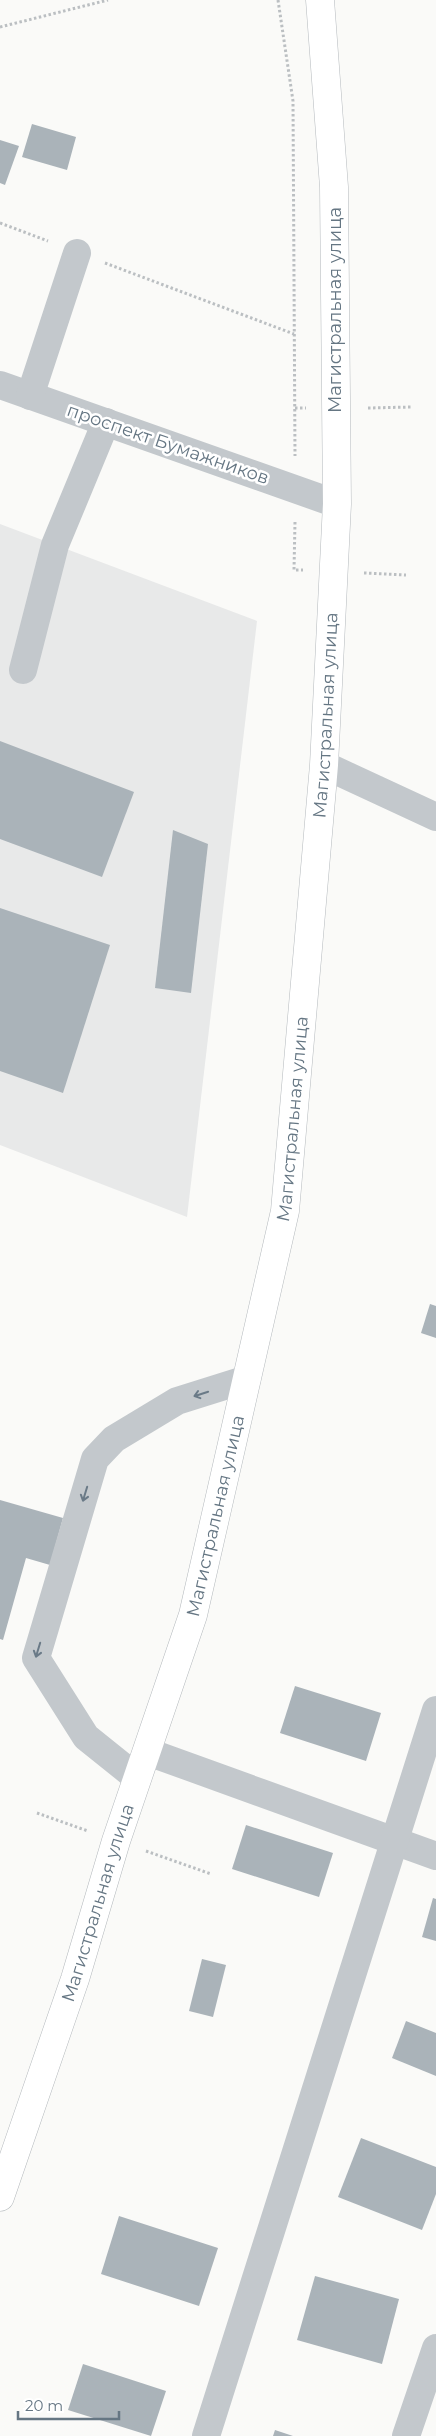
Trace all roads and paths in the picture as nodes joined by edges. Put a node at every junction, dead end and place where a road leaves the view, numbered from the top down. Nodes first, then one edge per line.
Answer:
1 (108, 0) edge
2 (320, 0) edge
3 (0, 27) edge
4 (0, 223) edge
5 (77, 253) junction
6 (294, 334) dead end
7 (0, 385) edge
8 (30, 396) junction
9 (106, 422) junction
10 (337, 504) junction
11 (23, 670) dead end
12 (324, 765) junction
13 (436, 817) edge
14 (247, 1379) junction
15 (436, 1710) edge
16 (148, 1752) junction
17 (137, 1778) junction
18 (395, 1842) junction
19 (436, 1856) edge
20 (0, 2197) edge
21 (436, 2348) edge
22 (206, 2436) edge
23 (406, 2436) edge

1 - 3 path
2 - 10 highway, Магистральная улица
4 - 5 path
5 - 6 path
5 - 8 street
7 - 8 street, проспект Бумажников
8 - 9 street, проспект Бумажников
9 - 10 street, проспект Бумажников
9 - 11 street
10 - 12 highway, Магистральная улица
12 - 13 street
12 - 14 highway, Магистральная улица
14 - 16 highway, Магистральная улица
14 -> 17 street
15 - 18 street
16 - 17 highway, Магистральная улица
16 - 18 street
17 - 20 highway, Магистральная улица
18 - 19 street
18 - 22 street
21 - 23 street

